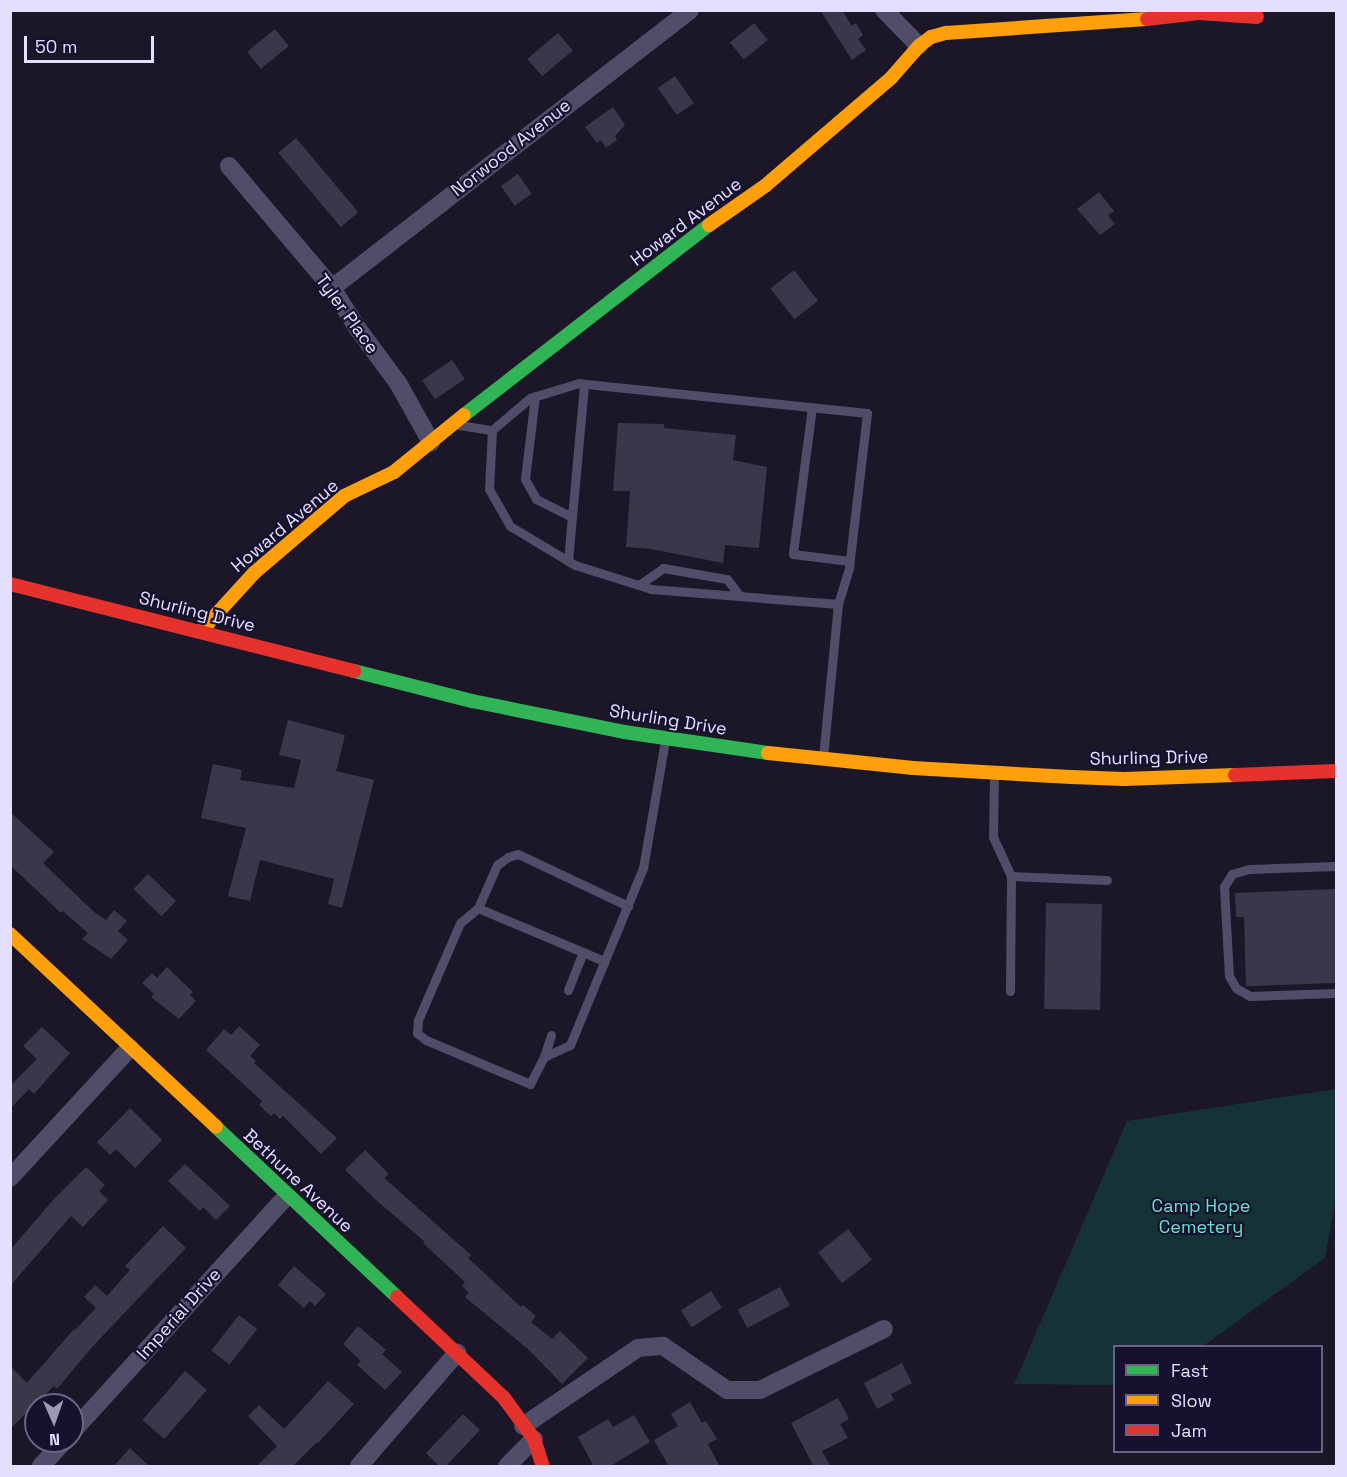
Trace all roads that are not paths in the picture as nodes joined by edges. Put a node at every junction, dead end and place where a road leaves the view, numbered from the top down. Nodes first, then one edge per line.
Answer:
1 (690, 10) edge
2 (884, 10) edge
3 (1200, 12) edge
4 (1257, 17) dead end
5 (918, 46) junction
6 (229, 166) dead end
7 (332, 288) junction
8 (584, 384) junction
9 (536, 396) junction
10 (812, 407) junction
11 (453, 424) junction
12 (492, 430) junction
13 (431, 442) junction
14 (572, 517) junction
15 (568, 561) junction
16 (850, 561) junction
17 (10, 584) edge
18 (639, 585) junction
19 (740, 596) junction
20 (838, 604) junction
21 (201, 631) junction
22 (666, 738) junction
23 (823, 760) junction
24 (1336, 771) edge
25 (994, 773) junction
26 (1336, 866) edge
27 (1011, 876) junction
28 (1107, 880) dead end
29 (628, 906) junction
30 (478, 908) junction
31 (10, 934) edge
32 (583, 952) junction
33 (604, 961) junction
34 (568, 990) dead end
35 (1010, 991) dead end
36 (1336, 993) edge
37 (552, 1035) dead end
38 (130, 1048) junction
39 (543, 1057) junction
40 (10, 1178) edge
41 (287, 1196) junction
42 (884, 1329) dead end
43 (457, 1353) junction
44 (84, 1419) edge
45 (529, 1433) junction
46 (53, 1453) edge
47 (41, 1467) edge
48 (359, 1467) edge
49 (507, 1467) edge
50 (543, 1467) edge

1 - 7 street, Norwood Avenue
2 - 5 street
3 - 4 street, Howard Avenue
3 - 5 street, Howard Avenue
5 - 11 street, Howard Avenue
6 - 7 street, Tyler Place
7 - 13 street, Tyler Place
8 - 9 lane
8 - 10 lane
8 - 14 lane
9 - 12 lane
9 - 14 lane
10 - 16 lane
10 - 16 lane
11 - 12 lane
11 - 13 street, Howard Avenue
12 - 15 lane
13 - 21 street, Howard Avenue
14 - 15 lane
15 - 18 lane
16 - 20 lane
17 - 21 street, Shurling Drive
18 - 19 lane
18 - 19 lane
19 - 20 lane
20 - 23 lane
21 - 22 street, Shurling Drive
22 - 23 street, Shurling Drive
22 - 29 lane
23 - 25 street, Shurling Drive
24 - 25 street, Shurling Drive
25 - 27 lane
26 - 36 lane
27 - 28 lane
27 - 35 lane
29 - 30 lane
29 - 33 lane
30 - 32 lane
30 - 39 lane
31 - 38 street, Bethune Avenue
32 - 33 lane
32 - 34 lane
33 - 39 lane
37 - 39 lane
38 - 40 street
38 - 41 street, Bethune Avenue
41 - 43 street, Bethune Avenue
41 - 44 street, Imperial Drive
42 - 45 street
43 - 45 street, Bethune Avenue
43 - 48 street
45 - 49 street
45 - 50 street, Bethune Avenue
46 - 47 street

